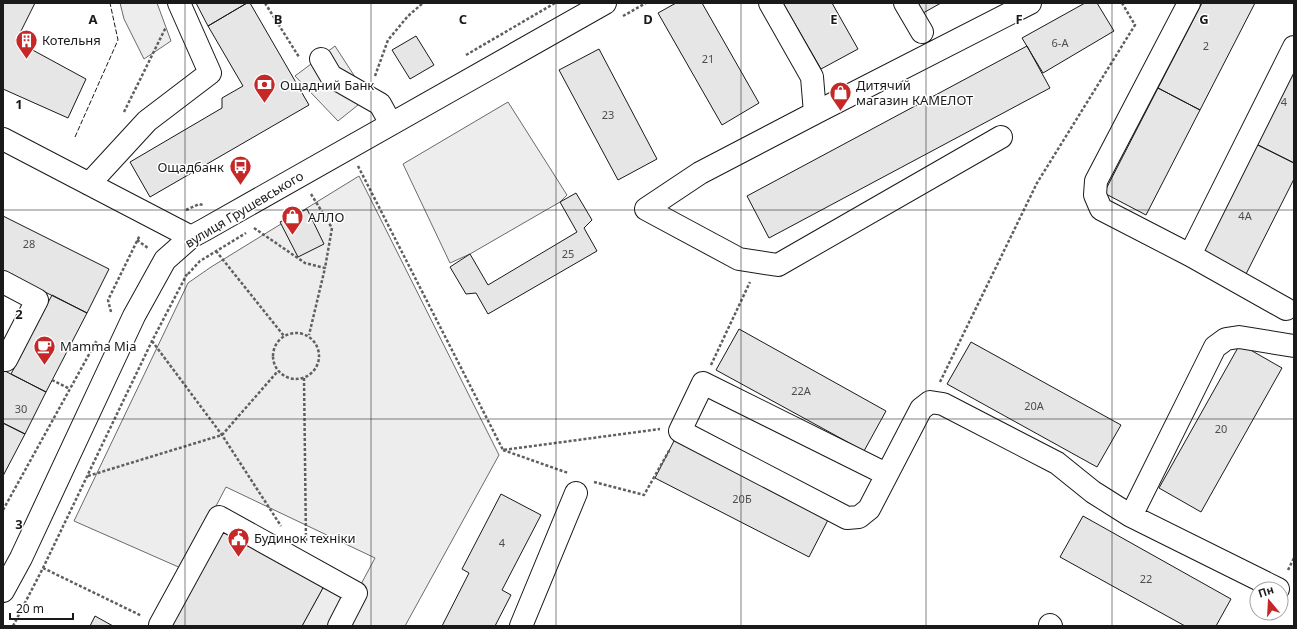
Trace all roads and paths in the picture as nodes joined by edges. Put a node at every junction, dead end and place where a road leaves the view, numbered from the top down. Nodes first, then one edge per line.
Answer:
1 (179, 3) edge
2 (265, 3) edge
3 (423, 3) edge
4 (605, 3) edge
5 (770, 3) edge
6 (905, 3) edge
7 (1030, 3) edge
8 (1122, 3) edge
9 (1188, 3) edge
10 (167, 24) dead end
11 (922, 32) dead end
12 (1294, 47) edge
13 (311, 60) joint
14 (368, 97) junction
15 (815, 113) junction
16 (123, 114) dead end
17 (391, 124) junction
18 (1001, 137) dead end
19 (3, 139) edge
20 (358, 166) dead end
21 (89, 184) junction
22 (311, 194) dead end
23 (254, 228) dead end
24 (191, 237) junction
25 (216, 251) dead end
26 (1190, 255) junction
27 (760, 262) junction
28 (325, 268) junction
29 (3, 282) edge
30 (1291, 305) edge
31 (309, 335) junction
32 (284, 336) junction
33 (152, 341) dead end
34 (1294, 346) edge
35 (3, 359) edge
36 (278, 371) junction
37 (304, 378) junction
38 (52, 380) dead end
39 (703, 383) junction
40 (70, 389) dead end
41 (930, 402) junction
42 (683, 426) junction
43 (222, 434) junction
44 (503, 450) junction
45 (568, 473) dead end
46 (886, 474) junction
47 (88, 476) dead end
48 (583, 487) joint
49 (1131, 516) junction
50 (281, 526) dead end
51 (306, 565) junction
52 (43, 568) dead end
53 (1262, 581) edge
54 (3, 591) edge
55 (160, 625) joint
56 (339, 626) edge
57 (521, 626) edge

1 - 21 street
2 - 13 path
3 - 14 path
4 - 17 street, вулиця Грушевського
5 - 15 street
6 - 11 street
7 - 15 street
8 - 41 path
9 - 26 street
10 - 16 path
12 - 26 street
13 - 14 street
14 - 17 street
15 - 27 street
17 - 24 street, вулиця Грушевського
18 - 27 street
19 - 21 street
20 - 44 path
21 - 24 street
22 - 28 path
23 - 28 path
24 - 54 street, вулиця Грушевського
25 - 32 path
26 - 30 street
27 - 39 path
28 - 31 path
29 - 35 street
31 - 32 path
31 - 37 path
32 - 36 path
33 - 43 path
34 - 49 street
36 - 37 path
36 - 43 path
37 - 51 path
38 - 40 path
39 - 42 street
39 - 46 street
41 - 46 street
41 - 49 street
42 - 44 path
42 - 46 street
42 - 48 path
43 - 47 path
43 - 50 path
44 - 45 path
48 - 57 street
49 - 53 street
51 - 55 street
51 - 56 street
52 - 55 path

